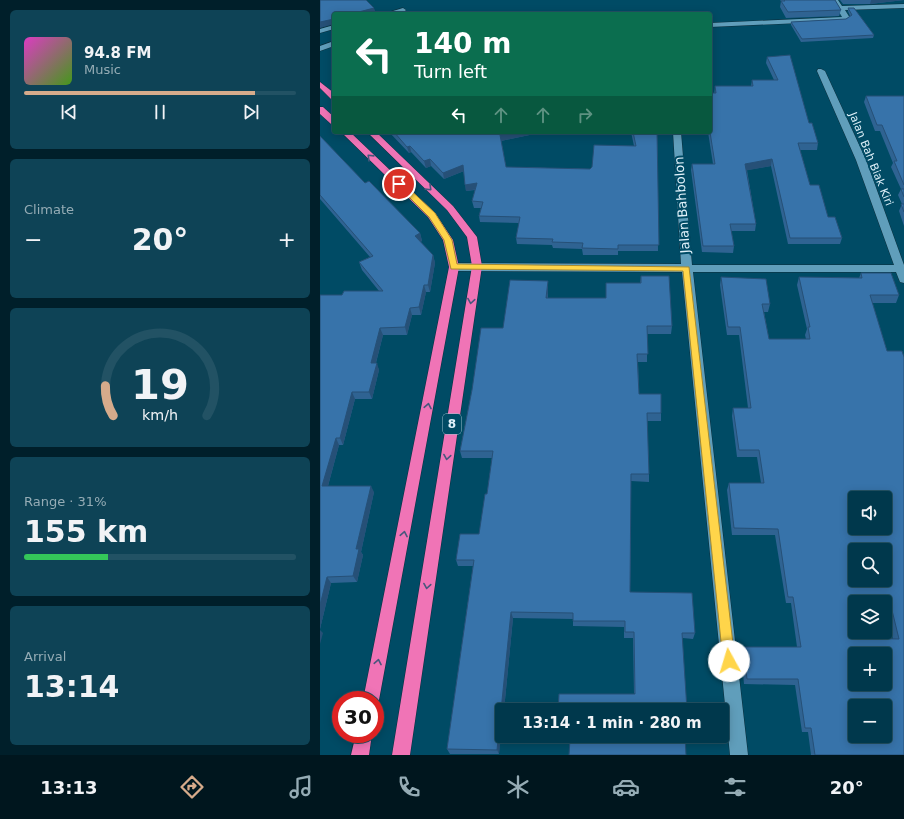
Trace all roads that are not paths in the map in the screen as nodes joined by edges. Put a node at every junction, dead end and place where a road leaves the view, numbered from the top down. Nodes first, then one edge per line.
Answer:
1 (835, 0) edge
2 (904, 6) edge
3 (840, 8) junction
4 (403, 10) dead end
5 (394, 12) edge
6 (712, 25) edge
7 (332, 28) edge
8 (320, 31) edge
9 (332, 44) edge
10 (320, 49) edge
11 (821, 71) dead end
12 (320, 84) edge
13 (332, 95) edge
14 (320, 109) edge
15 (332, 120) edge
16 (347, 134) edge
17 (373, 134) edge
18 (677, 134) edge
19 (477, 266) junction
20 (454, 267) junction
21 (687, 268) junction
22 (903, 273) edge
23 (373, 691) edge
24 (362, 743) edge
25 (360, 755) edge
26 (401, 755) edge
27 (739, 755) edge

1 - 3 street
2 - 3 street
3 - 6 street
4 - 5 street
7 - 8 street
9 - 10 street
11 - 22 street, Jalan Bah Biak Kiri
12 - 13 highway
14 - 15 highway
20 -> 16 highway, 8
17 -> 19 highway, 8
18 - 21 street, Jalan Bahbolon
19 - 20 street
19 - 21 street
19 -> 26 highway, 8
23 -> 20 highway, 8
21 - 22 street
21 - 27 street, Jalan Bahbolon
24 - 25 highway

